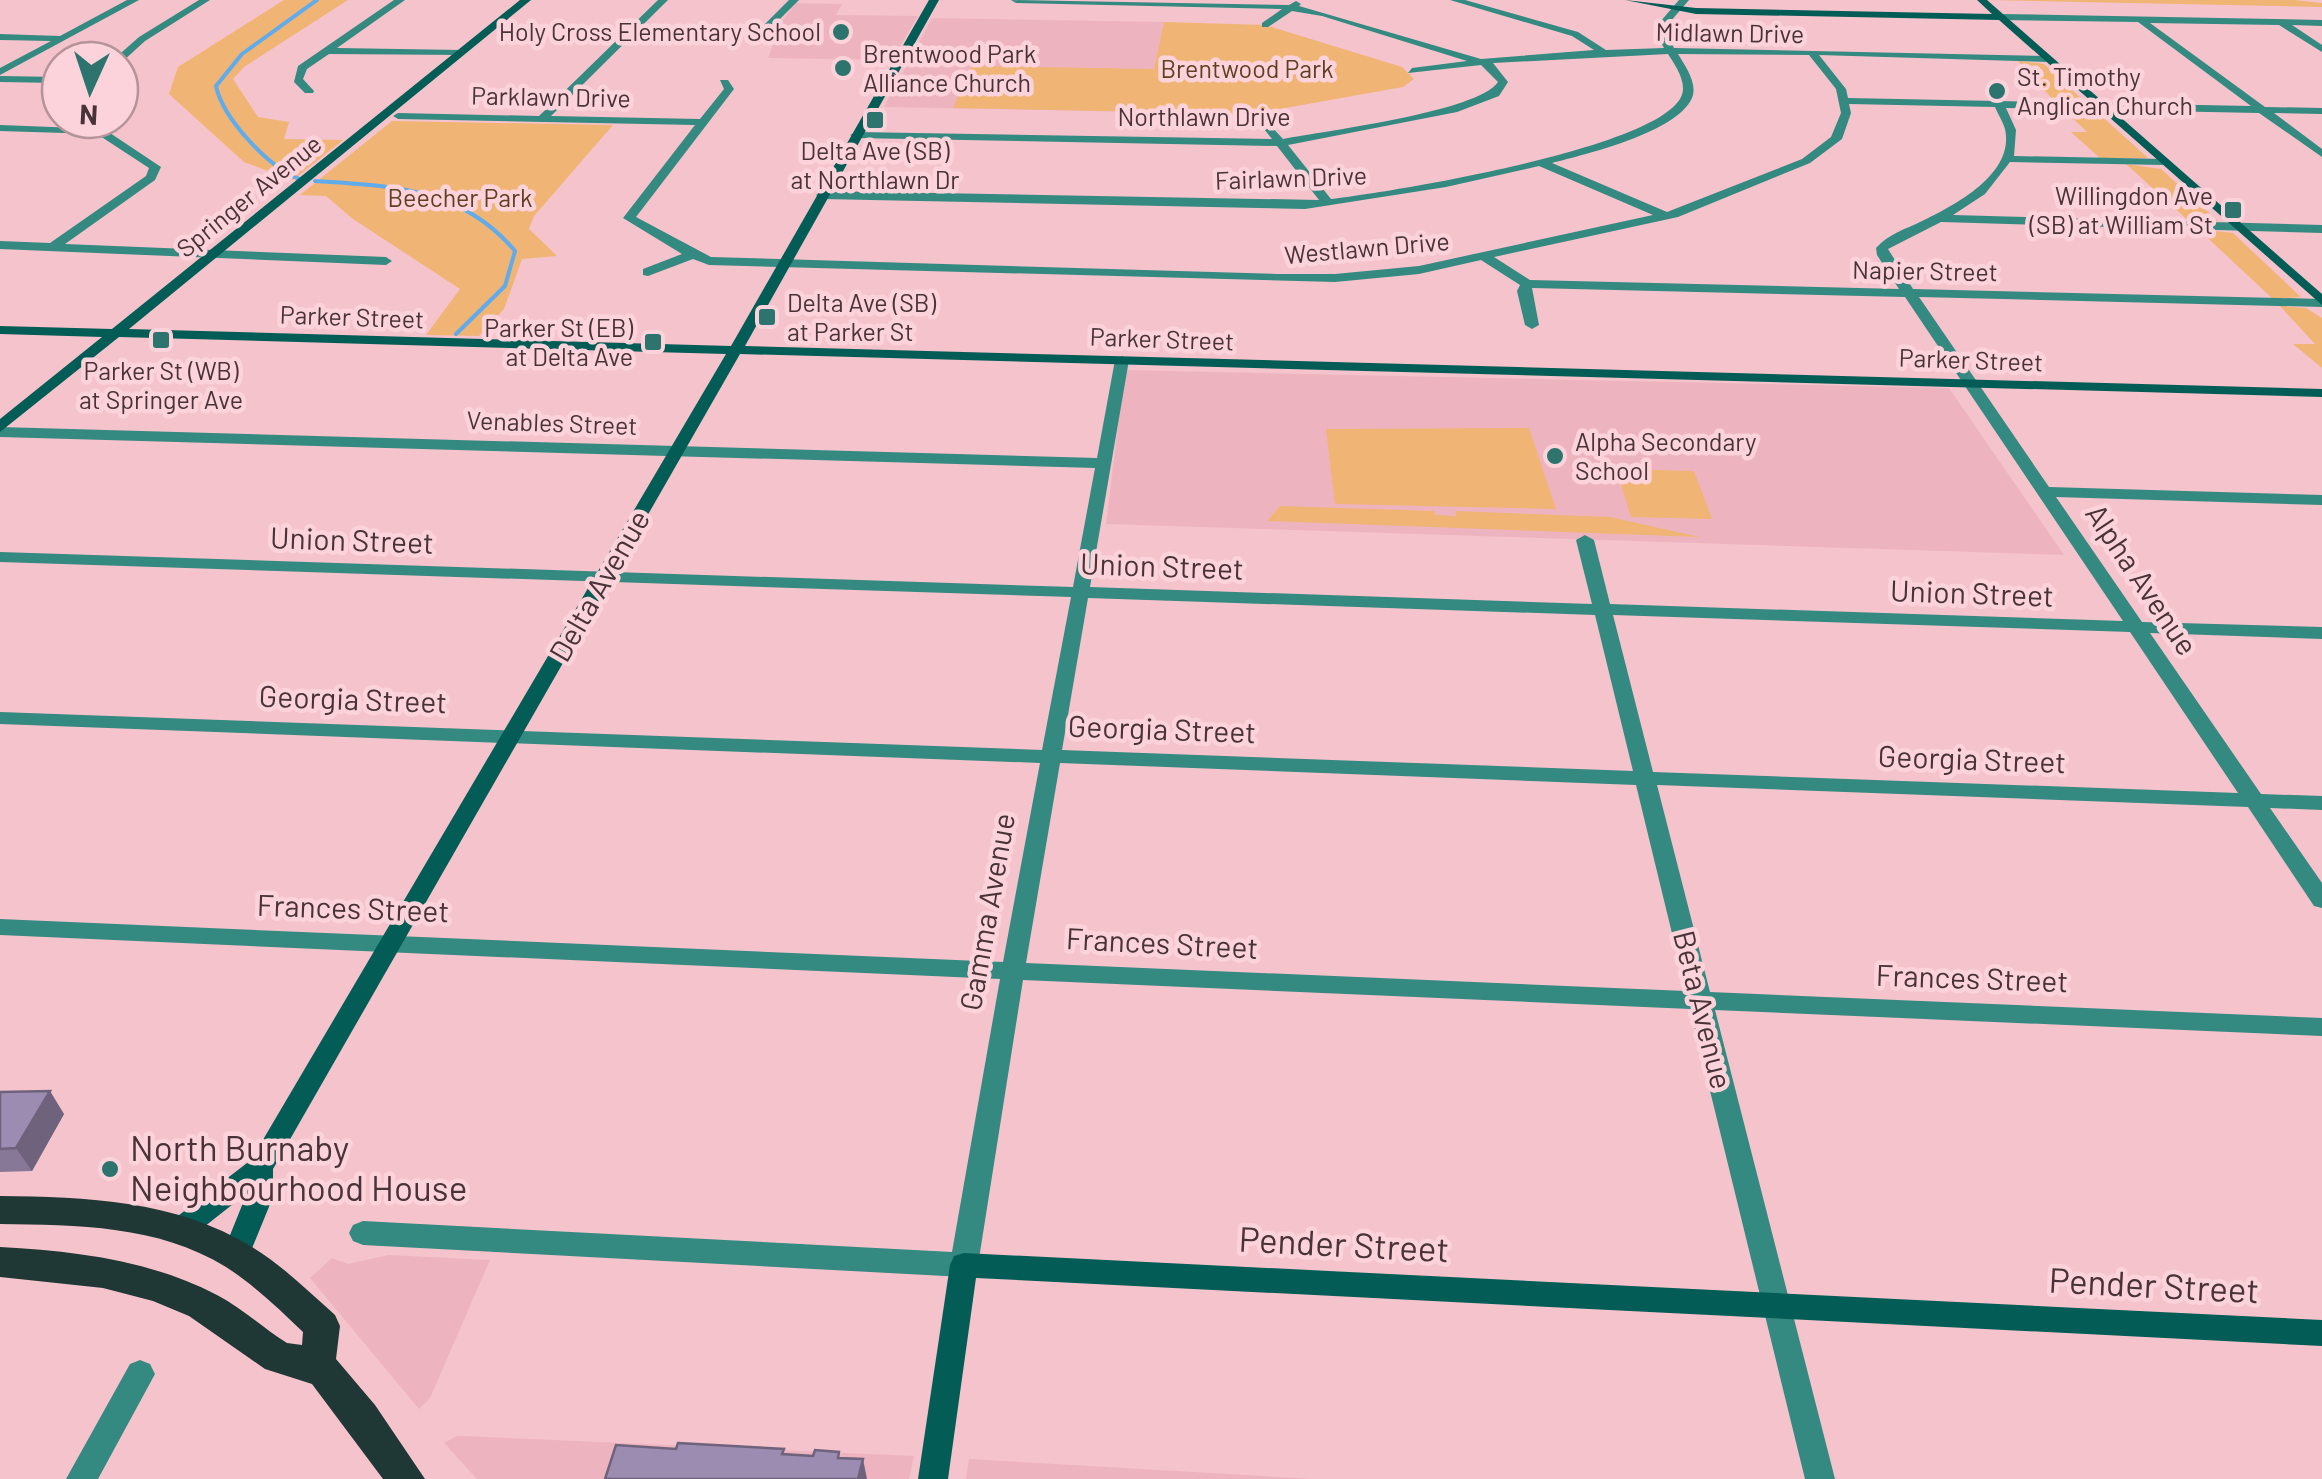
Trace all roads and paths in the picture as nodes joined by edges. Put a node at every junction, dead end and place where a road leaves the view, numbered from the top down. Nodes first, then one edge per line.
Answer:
1 (134, 0) edge
2 (204, 0) edge
3 (400, 0) edge
4 (526, 0) edge
5 (663, 0) edge
6 (794, 0) edge
7 (934, 0) edge
8 (1016, 0) edge
9 (1302, 0) edge
10 (1455, 0) edge
11 (1630, 0) edge
12 (1684, 0) edge
13 (1967, 0) edge
14 (1982, 0) edge
15 (1291, 7) junction
16 (1676, 10) junction
17 (1988, 16) junction
18 (2001, 17) junction
19 (2139, 19) junction
20 (2280, 22) junction
21 (2322, 23) edge
22 (1265, 25) dead end
23 (758, 36) dead end
24 (0, 37) edge
25 (62, 38) junction
26 (140, 41) edge
27 (2035, 48) junction
28 (2322, 48) edge
29 (327, 51) junction
30 (1602, 52) junction
31 (1670, 52) junction
32 (461, 53) junction
33 (1813, 54) junction
34 (2048, 59) junction
35 (1477, 60) junction
36 (1412, 70) dead end
37 (0, 75) edge
38 (40, 78) edge
39 (724, 82) dead end
40 (309, 92) dead end
41 (1844, 101) junction
42 (1999, 105) junction
43 (2102, 107) junction
44 (2262, 110) junction
45 (2322, 111) edge
46 (1258, 115) dead end
47 (398, 116) dead end
48 (542, 119) junction
49 (704, 122) junction
50 (0, 128) edge
51 (856, 135) junction
52 (1280, 143) junction
53 (2322, 154) edge
54 (2007, 158) junction
55 (2165, 162) junction
56 (1542, 163) junction
57 (822, 195) junction
58 (1328, 204) junction
59 (1666, 216) junction
60 (1941, 218) junction
61 (2239, 227) junction
62 (2322, 229) edge
63 (0, 245) edge
64 (54, 246) junction
65 (214, 254) junction
66 (692, 255) junction
67 (1486, 258) junction
68 (386, 260) dead end
69 (782, 264) junction
70 (648, 272) dead end
71 (1527, 284) junction
72 (1909, 294) junction
73 (2322, 302) edge
74 (1532, 325) dead end
75 (0, 330) edge
76 (116, 333) junction
77 (736, 350) junction
78 (1122, 360) junction
79 (1972, 382) junction
80 (2322, 393) edge
81 (0, 430) edge
82 (677, 452) junction
83 (1103, 464) junction
84 (2046, 492) junction
85 (2322, 500) edge
86 (1584, 540) dead end
87 (0, 557) edge
88 (605, 576) junction
89 (1082, 592) junction
90 (1601, 609) junction
91 (2136, 628) junction
92 (2322, 633) edge
93 (0, 718) edge
94 (512, 736) junction
95 (1052, 756) junction
96 (1643, 777) junction
97 (2254, 800) junction
98 (2322, 803) edge
99 (2322, 900) edge
100 (0, 927) edge
101 (393, 943) junction
102 (1012, 970) junction
103 (1700, 1000) junction
104 (2322, 1027) edge
105 (260, 1168) junction
106 (0, 1210) edge
107 (180, 1230) junction
108 (363, 1233) dead end
109 (236, 1254) junction
110 (0, 1262) edge
111 (964, 1264) junction
112 (1778, 1304) junction
113 (2322, 1333) edge
114 (317, 1365) junction
115 (140, 1374) dead end
116 (81, 1479) edge
117 (406, 1479) edge
118 (933, 1479) edge
119 (1820, 1479) edge

1 - 25 street
2 - 26 street
3 - 29 street
4 - 32 street, Springer Avenue
5 - 48 street
6 - 23 street
7 - 51 street, Delta Avenue
8 - 15 street
9 - 15 street
10 - 30 street
11 - 16 street
12 - 16 street
13 - 17 street
14 - 18 street
15 - 22 street
15 - 35 street
16 - 17 street
16 - 31 street, Fairlawn Drive
17 - 18 street
17 - 27 street
18 - 19 street
18 - 27 street
19 - 20 street
19 - 44 street
20 - 21 street
20 - 28 street
24 - 25 street
25 - 37 street
27 - 34 street
29 - 32 street
29 - 40 street
30 - 31 street, Midlawn Drive
30 - 35 street, Midlawn Drive
31 - 33 street, Midlawn Drive
31 - 56 street, Fairlawn Drive
32 - 65 street, Springer Avenue
33 - 34 street, Midlawn Drive
33 - 41 street
34 - 43 street
35 - 36 street, Midlawn Drive
35 - 52 street, Northlawn Drive
37 - 38 street
39 - 49 street
41 - 42 street
41 - 59 street, Westlawn Drive
42 - 43 street
42 - 54 street
43 - 44 street
43 - 55 street
44 - 45 street
44 - 53 street
46 - 52 street
47 - 48 street, Parklawn Drive
48 - 49 street, Parklawn Drive
49 - 66 street
50 - 64 street
51 - 52 street, Northlawn Drive
51 - 57 street, Delta Avenue
52 - 58 street
54 - 55 street
54 - 60 street
55 - 61 street
56 - 58 street, Fairlawn Drive
56 - 59 street
57 - 58 street, Fairlawn Drive
57 - 69 street, Delta Avenue
59 - 67 street, Westlawn Drive
60 - 61 street
60 - 72 street, Alpha Avenue
61 - 62 street
61 - 73 street
63 - 64 street
64 - 65 street
65 - 68 street
65 - 76 street, Springer Avenue
66 - 69 street, Westlawn Drive
66 - 70 street
67 - 69 street, Westlawn Drive
67 - 71 street
69 - 77 street, Delta Avenue
71 - 72 street, Napier Street
71 - 74 street
72 - 73 street, Napier Street
72 - 79 street, Alpha Avenue
75 - 76 street, Parker Street
76 - 77 street, Parker Street
76 - 81 street, Springer Avenue
77 - 78 street, Parker Street
77 - 82 street, Delta Avenue
78 - 79 street, Parker Street
78 - 83 street, Gamma Avenue
79 - 80 street, Parker Street
79 - 84 street, Alpha Avenue
81 - 82 street, Venables Street
82 - 83 street, Venables Street
82 - 88 street, Delta Avenue
83 - 89 street, Gamma Avenue
84 - 85 street
84 - 91 street, Alpha Avenue
86 - 90 street, Beta Avenue
87 - 88 street, Union Street
88 - 89 street, Union Street
88 - 94 street, Delta Avenue
89 - 90 street, Union Street
89 - 95 street, Gamma Avenue
90 - 91 street, Union Street
90 - 96 street, Beta Avenue
91 - 92 street, Union Street
91 - 97 street, Alpha Avenue
93 - 94 street, Georgia Street
94 - 95 street, Georgia Street
94 - 101 street, Delta Avenue
95 - 96 street, Georgia Street
95 - 102 street, Gamma Avenue
96 - 97 street, Georgia Street
96 - 103 street, Beta Avenue
97 - 98 street, Georgia Street
97 - 99 street, Alpha Avenue
100 - 101 street, Frances Street
101 - 102 street, Frances Street
101 - 105 street, Delta Avenue
102 - 103 street, Frances Street
102 - 111 street, Gamma Avenue
103 - 104 street, Frances Street
103 - 112 street, Beta Avenue
105 - 107 street, Delta Avenue
105 - 109 street, Delta Avenue
106 - 107 main road
107 - 109 main road
108 - 111 street, Pender Street
109 - 114 main road
110 - 114 main road
111 - 112 street, Pender Street
111 - 118 street, Gamma Avenue
112 - 113 street, Pender Street
112 - 119 street, Beta Avenue
114 - 117 main road
115 - 116 street

